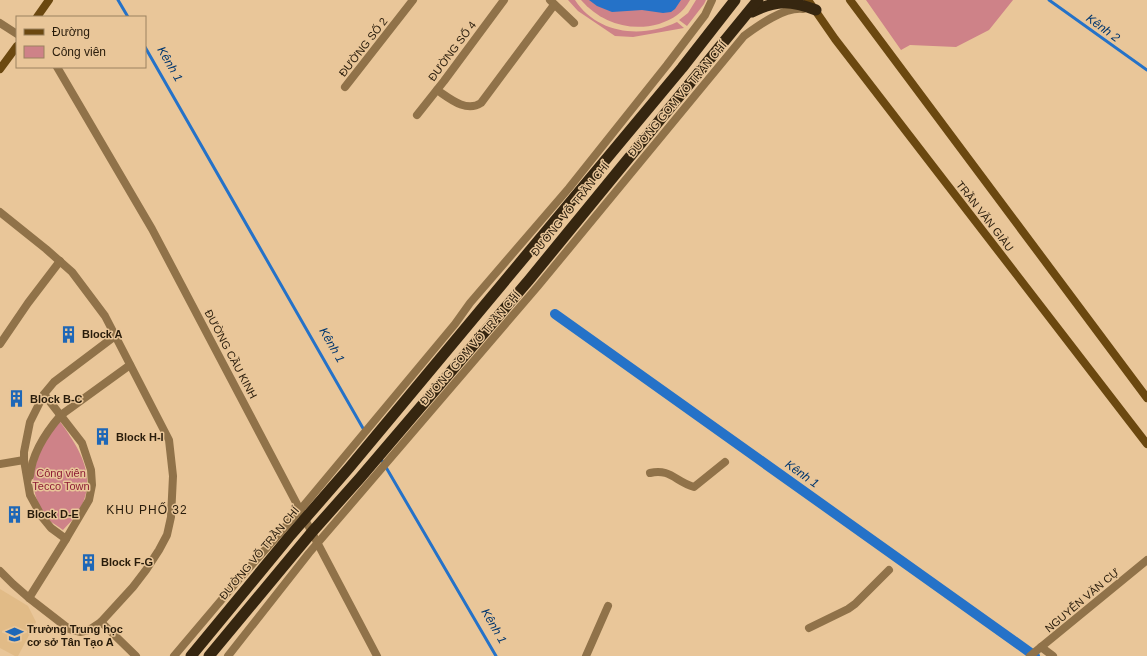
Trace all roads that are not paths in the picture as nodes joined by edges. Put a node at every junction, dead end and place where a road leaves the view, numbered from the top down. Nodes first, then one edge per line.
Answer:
1 (413, 0) edge
2 (504, 0) edge
3 (712, 0) edge
4 (735, 0) edge
5 (758, 0) edge
6 (808, 0) edge
7 (850, 0) edge
8 (48, 1) edge
9 (552, 2) edge
10 (816, 10) junction
11 (38, 16) edge
12 (745, 17) junction
13 (0, 23) edge
14 (574, 24) dead end
15 (16, 33) edge
16 (16, 47) edge
17 (667, 65) junction
18 (58, 68) edge
19 (682, 68) junction
20 (0, 69) edge
21 (345, 87) dead end
22 (437, 90) junction
23 (417, 115) dead end
24 (0, 212) edge
25 (60, 261) junction
26 (115, 336) junction
27 (0, 344) edge
28 (130, 365) junction
29 (44, 394) junction
30 (1147, 398) edge
31 (61, 415) junction
32 (402, 436) junction
33 (1147, 444) edge
34 (24, 460) junction
35 (725, 462) dead end
36 (0, 464) edge
37 (650, 473) dead end
38 (28, 486) junction
39 (303, 514) junction
40 (312, 532) junction
41 (66, 539) junction
42 (318, 543) junction
43 (1147, 560) edge
44 (889, 570) dead end
45 (0, 571) edge
46 (28, 598) junction
47 (608, 606) dead end
48 (101, 622) junction
49 (809, 628) dead end
50 (1042, 647) junction
51 (136, 656) edge
52 (174, 656) edge
53 (190, 656) edge
54 (209, 656) edge
55 (228, 656) edge
56 (377, 656) edge
57 (586, 656) edge
58 (1030, 656) edge
59 (1053, 656) edge

1 - 21 street, ĐƯỜNG SỐ 2
2 - 22 street, ĐƯỜNG SỐ 4
3 - 17 street
4 - 19 highway, ĐƯỜNG VÕ TRẦN CHÍ
5 - 12 highway, ĐƯỜNG VÕ TRẦN CHÍ
6 - 10 main road, TRẦN VĂN GIÀU
7 - 30 main road, TRẦN VĂN GIÀU
8 - 11 main road
9 - 14 street
9 - 22 street
10 - 12 highway
10 - 32 street, ĐƯỜNG GOM VÕ TRẦN CHÍ
10 - 33 main road, TRẦN VĂN GIÀU
12 - 32 highway, ĐƯỜNG VÕ TRẦN CHÍ
13 - 15 street
16 - 20 main road
17 - 19 street
17 - 39 street
18 - 39 street, ĐƯỜNG CẦU KINH
19 - 39 highway, ĐƯỜNG VÕ TRẦN CHÍ
22 - 23 street, ĐƯỜNG SỐ 4
24 - 25 street
25 - 26 street
25 - 27 street
26 - 28 street
26 - 29 street
28 - 31 street
28 - 48 street
29 - 31 street
29 - 34 street
31 - 38 street
31 - 41 street
32 - 40 highway, ĐƯỜNG VÕ TRẦN CHÍ
32 - 42 street, ĐƯỜNG GOM VÕ TRẦN CHÍ
34 - 36 street
34 - 38 street
35 - 37 street
38 - 41 street
39 - 40 street, ĐƯỜNG CẦU KINH
39 - 52 street
39 - 53 highway, ĐƯỜNG VÕ TRẦN CHÍ
40 - 42 street, ĐƯỜNG CẦU KINH
40 - 54 highway
41 - 46 street
42 - 55 street
42 - 56 street, ĐƯỜNG CẦU KINH
43 - 50 street, NGUYỄN VĂN CỰ
44 - 49 street
45 - 46 street
46 - 48 street
47 - 57 street
48 - 51 street
50 - 58 street, NGUYỄN VĂN CỰ
50 - 59 street

